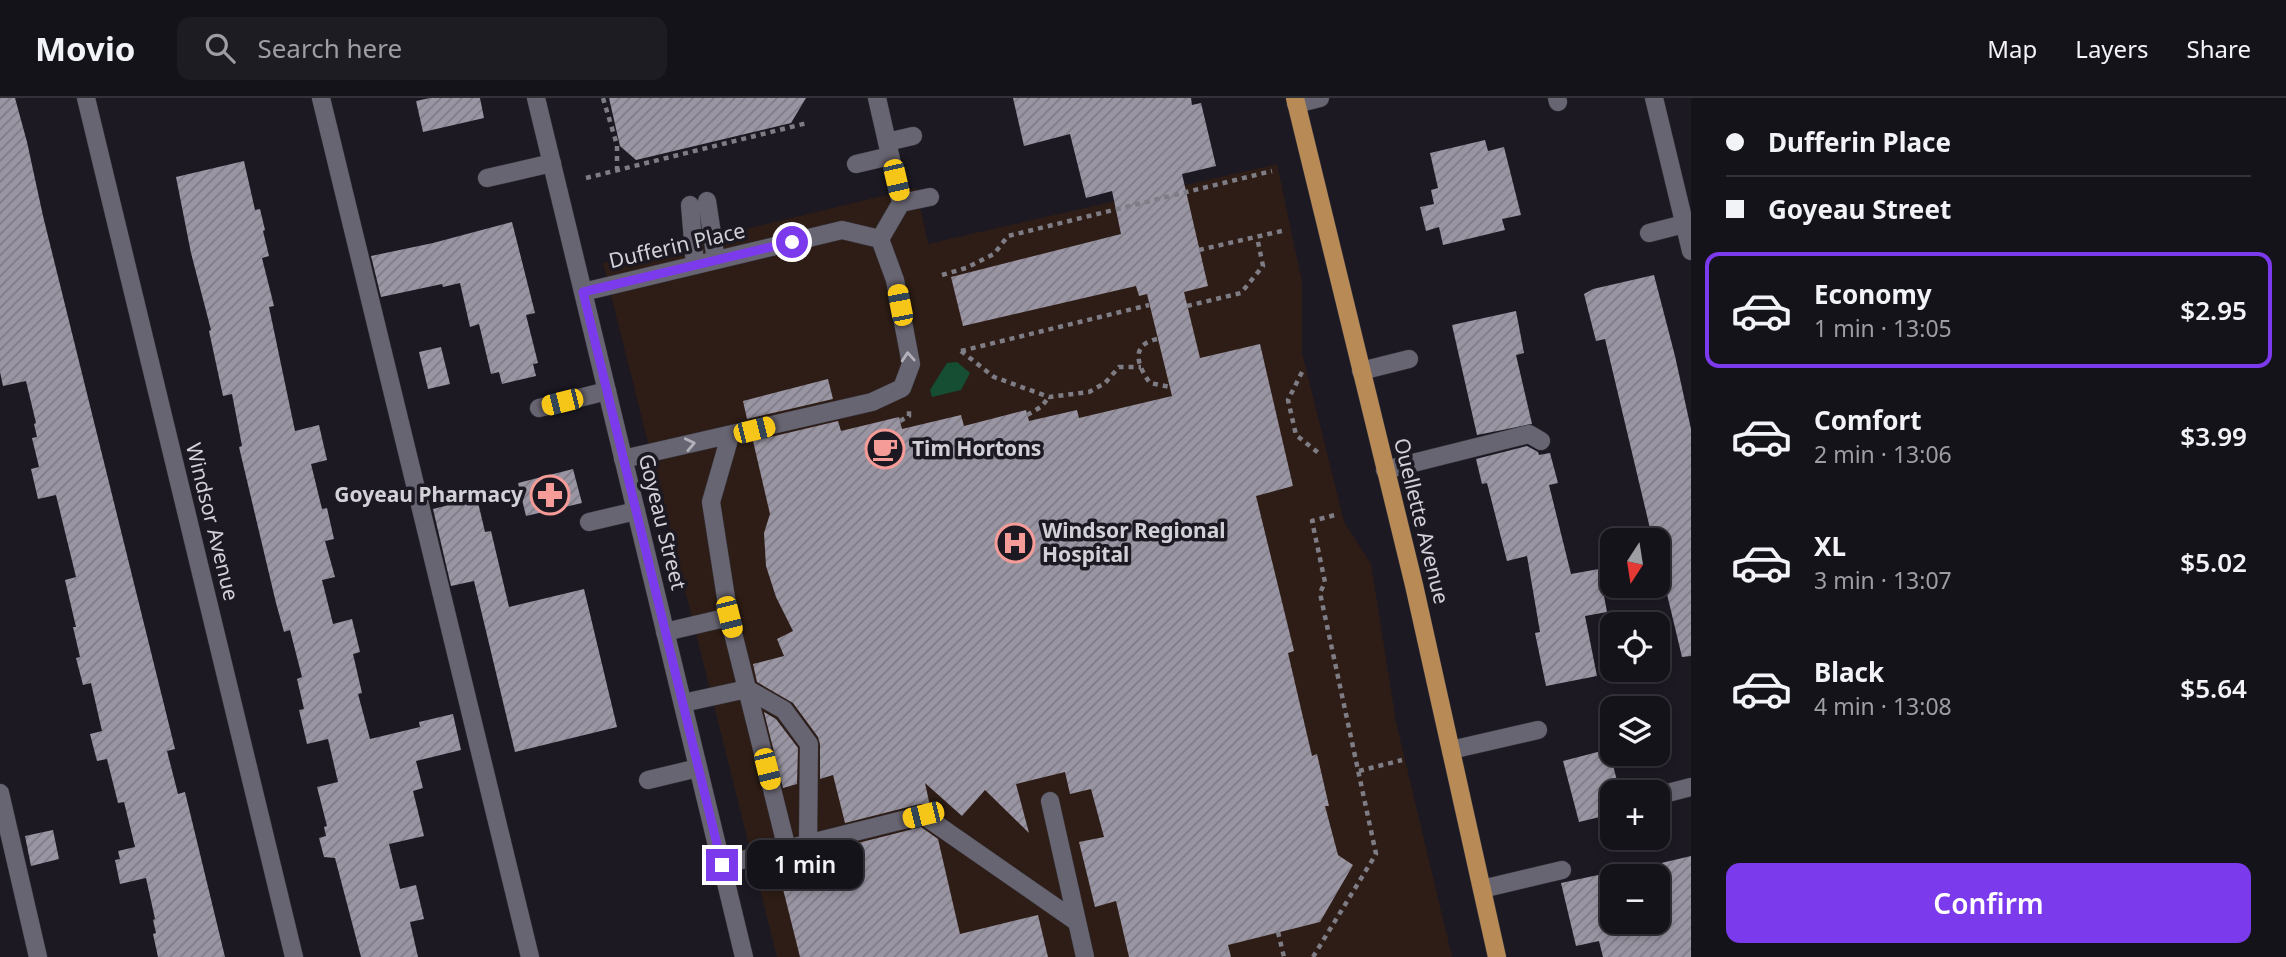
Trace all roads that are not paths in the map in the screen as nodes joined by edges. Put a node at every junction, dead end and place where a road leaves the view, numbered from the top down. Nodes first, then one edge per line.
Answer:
1 (86, 98) edge
2 (321, 98) edge
3 (536, 98) edge
4 (877, 98) edge
5 (1320, 98) edge
6 (1654, 98) edge
7 (1296, 101) edge
8 (913, 136) dead end
9 (889, 149) junction
10 (552, 163) junction
11 (856, 164) dead end
12 (487, 178) dead end
13 (929, 197) dead end
14 (901, 203) junction
15 (1685, 224) junction
16 (1649, 233) dead end
17 (880, 239) junction
18 (1691, 251) edge
19 (716, 260) junction
20 (695, 265) junction
21 (583, 292) junction
22 (1409, 359) dead end
23 (1362, 371) junction
24 (607, 391) junction
25 (539, 408) dead end
26 (730, 436) junction
27 (1541, 441) dead end
28 (624, 459) junction
29 (1385, 470) junction
30 (636, 511) junction
31 (589, 522) dead end
32 (729, 617) junction
33 (665, 632) junction
34 (747, 689) junction
35 (683, 703) junction
36 (1538, 730) dead end
37 (1451, 750) junction
38 (698, 768) junction
39 (648, 780) dead end
40 (1691, 787) edge
41 (1670, 792) edge
42 (0, 793) edge
43 (1050, 801) dead end
44 (808, 844) junction
45 (787, 849) junction
46 (722, 865) junction
47 (814, 868) dead end
48 (1562, 870) dead end
49 (1482, 889) junction
50 (1077, 922) junction
51 (38, 957) edge
52 (294, 957) edge
53 (530, 957) edge
54 (744, 957) edge
55 (1085, 957) edge
56 (1497, 957) edge

1 - 52 street, Windsor Avenue
2 - 53 street
3 - 10 street, Goyeau Street
4 - 9 street
5 - 7 street
6 - 15 street
7 - 23 main road, Ouellette Avenue
8 - 9 street
9 - 11 street
9 - 14 street
10 - 12 street
10 - 21 street, Goyeau Street
13 - 14 street
14 - 17 street
15 - 16 street
15 - 18 street
17 - 19 street, Dufferin Place
26 -> 17 street
19 - 20 street, Dufferin Place
19 - 20 street
20 - 21 street, Dufferin Place
21 - 24 street, Goyeau Street
22 - 23 street
23 - 29 main road, Ouellette Avenue
24 - 25 street
24 - 28 street, Goyeau Street
28 -> 26 street
26 - 32 street
27 - 29 street
28 - 30 street, Goyeau Street
29 - 37 main road, Ouellette Avenue
30 - 31 street
30 - 33 street, Goyeau Street
32 - 33 street
32 - 34 street
33 - 35 street, Goyeau Street
34 - 35 street
34 - 44 street
34 - 45 street
35 - 38 street, Goyeau Street
36 - 37 street
37 - 49 main road, Ouellette Avenue
38 - 39 street
38 - 46 street, Goyeau Street
40 - 41 street
42 - 51 street
43 - 50 street
44 - 45 street
44 - 47 street
44 - 50 street
45 - 46 street
46 - 54 street, Goyeau Street
48 - 49 street
49 - 56 main road, Ouellette Avenue
50 - 55 street

